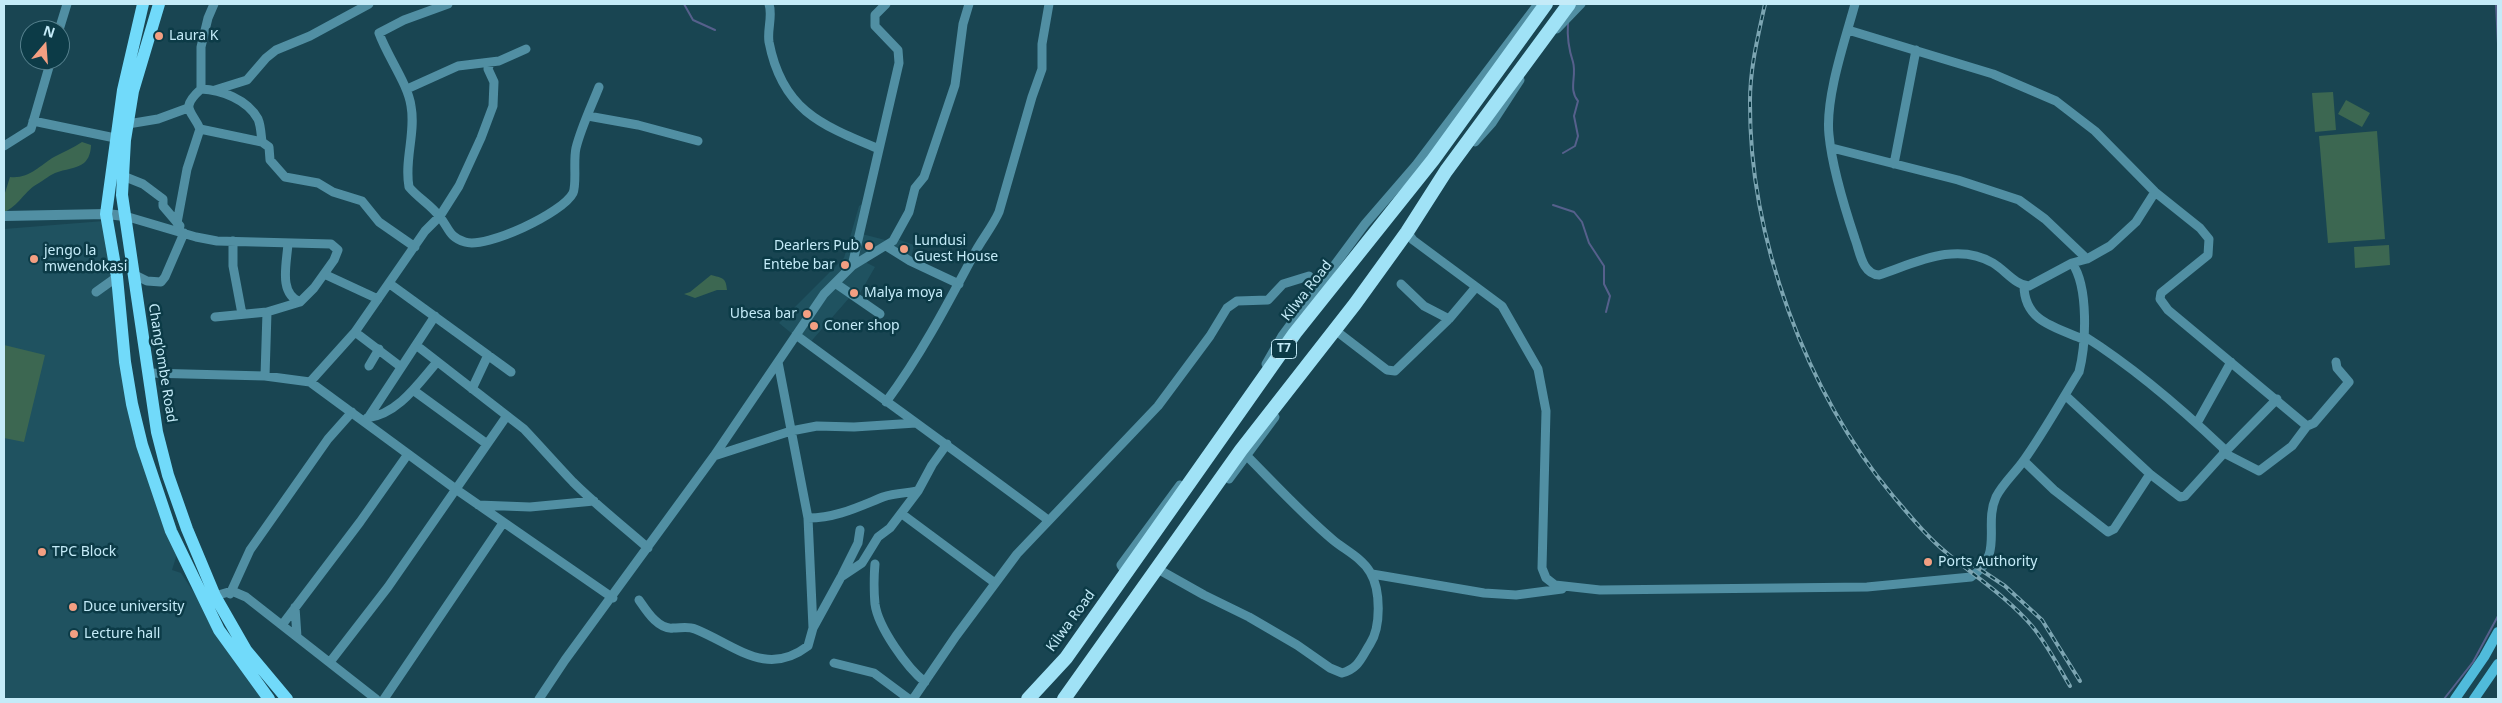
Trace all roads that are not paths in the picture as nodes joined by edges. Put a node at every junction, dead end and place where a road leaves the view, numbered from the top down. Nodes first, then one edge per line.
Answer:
1 (67, 4) edge
2 (143, 4) edge
3 (159, 4) edge
4 (214, 4) edge
5 (369, 4) edge
6 (448, 4) edge
7 (769, 4) edge
8 (886, 4) edge
9 (969, 4) edge
10 (1049, 4) edge
11 (1538, 4) edge
12 (1546, 4) edge
13 (1569, 4) edge
14 (1581, 4) edge
15 (1855, 4) edge
16 (62, 20) edge
17 (1848, 30) junction
18 (526, 49) dead end
19 (1916, 50) junction
20 (490, 63) junction
21 (47, 70) edge
22 (599, 87) dead end
23 (200, 89) junction
24 (215, 90) junction
25 (406, 90) junction
26 (188, 108) junction
27 (588, 116) junction
28 (33, 121) junction
29 (128, 124) junction
30 (200, 129) junction
31 (115, 138) junction
32 (698, 141) dead end
33 (262, 142) junction
34 (4, 146) edge
35 (1832, 148) junction
36 (879, 149) junction
37 (1894, 164) junction
38 (123, 176) junction
39 (2155, 192) junction
40 (106, 214) junction
41 (4, 216) edge
42 (125, 216) junction
43 (440, 216) junction
44 (177, 223) junction
45 (184, 233) junction
46 (1408, 234) junction
47 (196, 237) junction
48 (233, 241) junction
49 (288, 243) junction
50 (886, 246) junction
51 (415, 247) junction
52 (2087, 259) junction
53 (2072, 263) junction
54 (852, 266) junction
55 (133, 274) junction
56 (324, 274) junction
57 (1309, 276) dead end
58 (117, 277) junction
59 (835, 283) junction
60 (390, 284) junction
61 (959, 284) junction
62 (1401, 284) dead end
63 (2024, 286) junction
64 (1476, 287) junction
65 (96, 292) dead end
66 (378, 299) junction
67 (300, 302) junction
68 (268, 312) junction
69 (242, 314) junction
70 (880, 314) dead end
71 (215, 316) dead end
72 (435, 316) junction
73 (1449, 319) junction
74 (355, 332) junction
75 (1337, 332) junction
76 (796, 336) junction
77 (2083, 337) junction
78 (416, 345) junction
79 (379, 349) junction
80 (488, 355) junction
81 (437, 362) junction
82 (778, 362) junction
83 (2231, 362) junction
84 (2336, 362) dead end
85 (369, 366) dead end
86 (401, 367) junction
87 (511, 372) dead end
88 (148, 373) junction
89 (266, 376) junction
90 (310, 382) junction
91 (472, 389) junction
92 (413, 390) junction
93 (2065, 395) junction
94 (2277, 399) junction
95 (886, 402) junction
96 (352, 412) junction
97 (506, 417) junction
98 (366, 419) junction
99 (2197, 423) junction
100 (916, 424) junction
101 (2306, 426) junction
102 (791, 432) junction
103 (487, 444) junction
104 (947, 444) junction
105 (1244, 453) junction
106 (2224, 453) junction
107 (408, 454) junction
108 (714, 456) junction
109 (2024, 460) junction
110 (2150, 474) junction
111 (457, 490) junction
112 (918, 491) junction
113 (594, 501) junction
114 (478, 504) junction
115 (902, 514) junction
116 (808, 518) junction
117 (1048, 520) junction
118 (503, 523) junction
119 (860, 530) dead end
120 (648, 548) junction
121 (875, 564) dead end
122 (1159, 570) junction
123 (1126, 574) junction
124 (1372, 574) junction
125 (841, 577) junction
126 (995, 583) junction
127 (1572, 587) junction
128 (230, 594) junction
129 (215, 596) junction
130 (612, 598) junction
131 (638, 600) dead end
132 (295, 607) junction
133 (282, 625) junction
134 (813, 628) junction
135 (2498, 632) edge
136 (297, 636) junction
137 (330, 662) junction
138 (834, 663) dead end
139 (2498, 664) edge
140 (925, 682) junction
141 (269, 699) edge
142 (287, 699) edge
143 (376, 699) edge
144 (384, 699) edge
145 (539, 699) edge
146 (909, 699) edge
147 (913, 699) edge
148 (1028, 699) edge
149 (1064, 699) edge
150 (1072, 699) edge
151 (2455, 699) edge
152 (2474, 699) edge

1 - 16 street
2 - 31 main road
3 - 29 main road, Chang'ombe Road
4 - 23 street
5 - 24 street
6 - 25 street
7 - 36 street
8 - 36 street
9 - 50 street
10 - 61 street
11 - 123 street
12 - 123 highway, Kilwa Road / T7
13 - 46 highway, T7
14 - 46 street
15 - 17 street
17 - 19 street
17 - 35 street
18 - 20 street
19 - 37 street
19 - 39 street
20 - 25 street
20 - 43 street
21 - 28 street
22 - 27 street
23 - 24 street
23 - 26 street
24 - 33 street
25 - 43 street
26 - 29 street
26 - 30 street
27 - 32 street
27 - 43 street
28 - 31 street
28 - 34 street
29 - 38 main road, Chang'ombe Road
30 - 33 street
30 - 44 street
31 - 40 main road
33 - 51 street
35 - 37 street
35 - 63 street
36 - 54 street
37 - 52 street
38 - 42 main road, Chang'ombe Road
38 - 44 street
39 - 52 street
39 - 83 street
40 - 41 street
40 - 42 street
40 - 58 main road
42 - 45 street
42 - 55 main road, Chang'ombe Road
43 - 51 street
44 - 47 street
45 - 47 street
45 - 55 street
46 - 64 street
46 - 75 highway, T7
47 - 48 street
48 - 49 street
48 - 69 street
49 - 56 street
49 - 67 street
50 - 54 street
50 - 61 street
51 - 60 street
52 - 53 street
53 - 63 street
53 - 77 street
54 - 59 street
55 - 88 main road, Chang'ombe Road
56 - 66 street
56 - 67 street
57 - 117 street
58 - 65 street
58 - 141 main road
59 - 70 street
59 - 76 street
60 - 66 street
60 - 72 street
61 - 95 street
62 - 73 street
63 - 77 street
64 - 73 street
64 - 127 street
66 - 74 street
67 - 68 street
68 - 69 street
68 - 89 street
69 - 71 street
72 - 78 street
72 - 80 street
73 - 75 street
74 - 79 street
74 - 90 street
75 - 105 highway, T7
76 - 82 street
76 - 95 street
77 - 93 street
77 - 99 street
78 - 81 street
78 - 86 street
79 - 85 street
79 - 86 street
80 - 87 street
80 - 91 street
81 - 91 street
81 - 92 street
82 - 102 street
82 - 108 street
83 - 94 street
83 - 99 street
84 - 101 street
86 - 98 street
88 - 89 street
88 - 129 main road, Chang'ombe Road
89 - 90 street
90 - 96 street
91 - 97 street
92 - 98 street
92 - 103 street
93 - 109 street
93 - 110 street
94 - 101 street
94 - 106 street
95 - 100 street
96 - 98 street
96 - 128 street
97 - 103 street
97 - 113 street
98 - 107 street
99 - 106 street
100 - 102 street
100 - 104 street
101 - 106 street
102 - 108 street
102 - 116 street
103 - 111 street
104 - 112 street
104 - 117 street
105 - 122 highway, T7
105 - 124 street
106 - 110 street
107 - 111 street
107 - 132 street
108 - 120 street
109 - 110 street
109 - 127 street
111 - 114 street
111 - 137 street
112 - 115 street
112 - 116 street
113 - 114 street
113 - 120 street
114 - 118 street
115 - 125 street
115 - 126 street
116 - 134 street
117 - 126 street
118 - 130 street
118 - 144 street
119 - 125 street
120 - 130 street
121 - 140 street
122 - 124 street
122 - 149 highway, T7
122 - 150 street
123 - 148 highway, Kilwa Road / T7
124 - 127 street
125 - 134 street
126 - 140 street
128 - 129 street
128 - 133 street
129 - 142 main road, Chang'ombe Road
130 - 145 street
131 - 134 street
132 - 133 street
132 - 136 street
133 - 136 street
135 - 151 main road
136 - 137 street
137 - 143 street
138 - 146 street
139 - 152 main road
140 - 147 street

